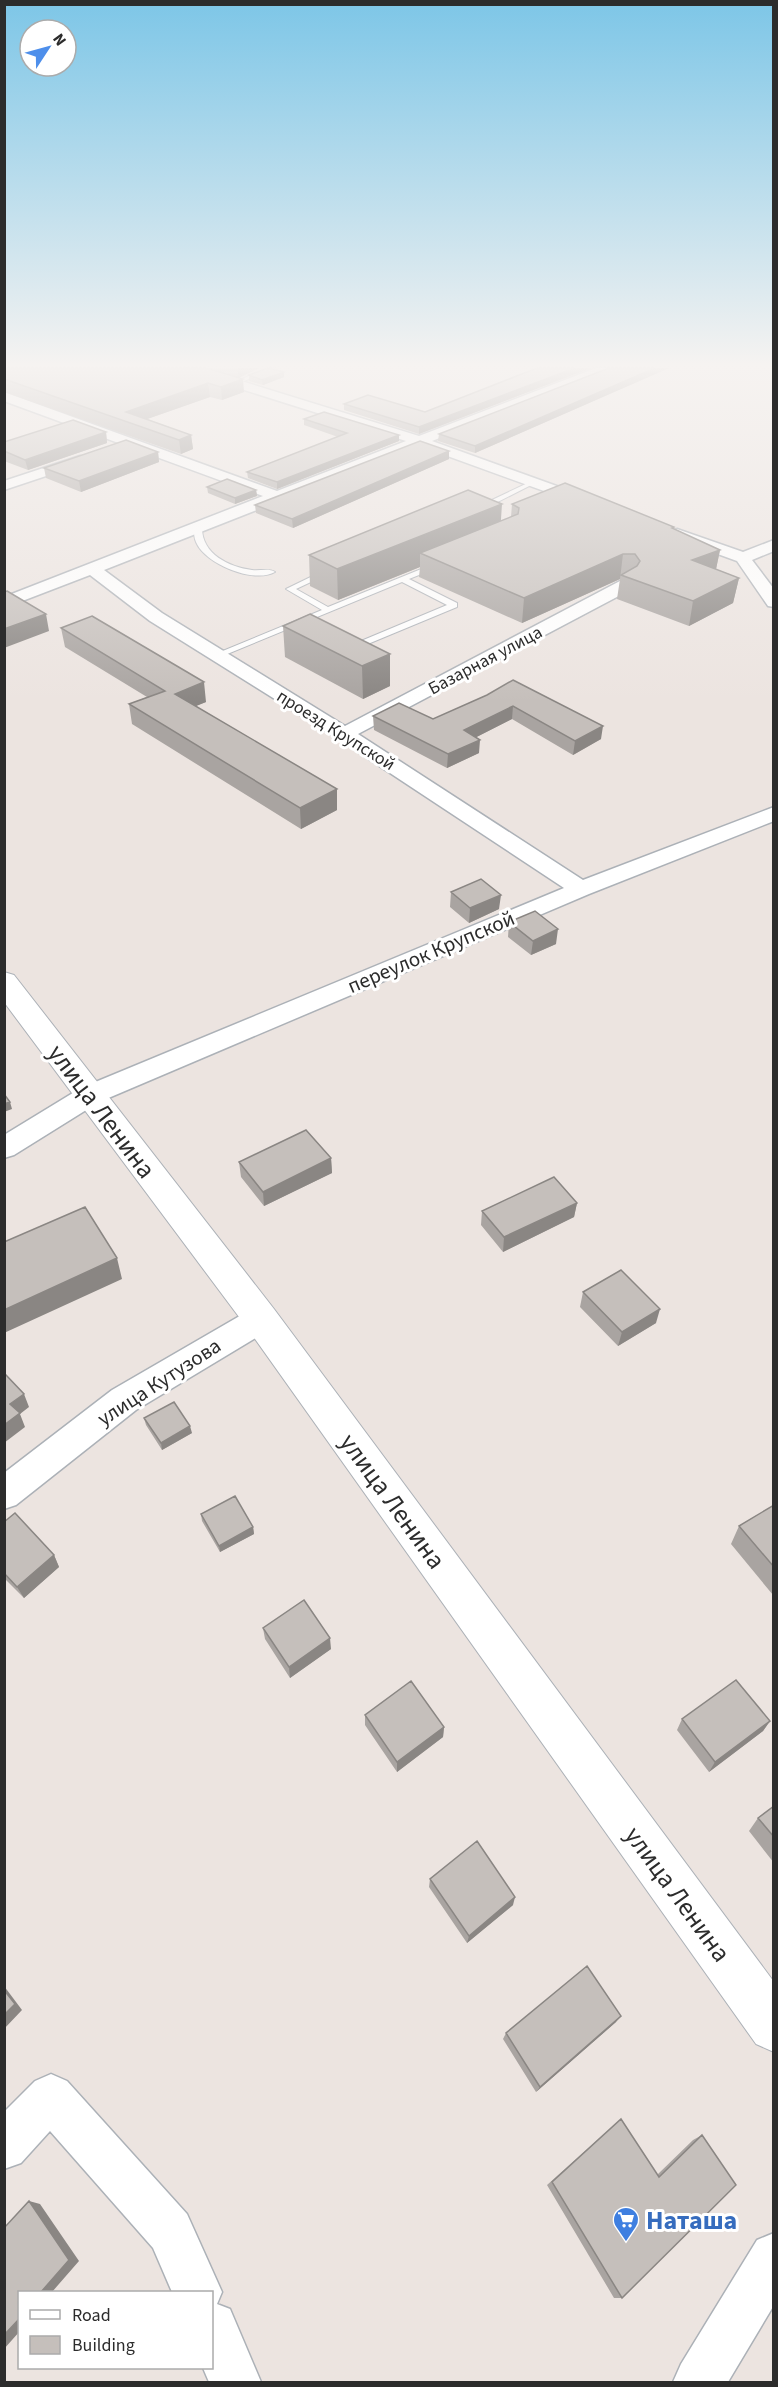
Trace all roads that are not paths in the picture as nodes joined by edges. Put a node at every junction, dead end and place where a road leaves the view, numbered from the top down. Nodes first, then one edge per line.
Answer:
1 (23, 479) edge
2 (231, 479) edge
3 (320, 479) edge
4 (527, 479) edge
5 (534, 482) junction
6 (4, 486) edge
7 (279, 496) junction
8 (600, 506) edge
9 (467, 514) edge
10 (198, 528) junction
11 (666, 530) edge
12 (774, 545) edge
13 (743, 558) junction
14 (446, 561) edge
15 (93, 569) junction
16 (332, 571) edge
17 (271, 572) dead end
18 (403, 579) junction
19 (626, 585) edge
20 (774, 602) edge
21 (4, 603) edge
22 (328, 610) junction
23 (311, 617) junction
24 (321, 622) edge
25 (340, 633) edge
26 (217, 655) junction
27 (344, 734) junction
28 (774, 813) edge
29 (581, 889) junction
30 (4, 981) edge
31 (90, 1095) junction
32 (4, 1148) edge
33 (261, 1319) junction
34 (4, 1494) edge
35 (774, 2026) edge
36 (4, 2146) edge
37 (774, 2257) edge
38 (197, 2291) edge
39 (213, 2329) edge
40 (236, 2382) edge
41 (699, 2382) edge

1 - 6 street
2 - 7 street
3 - 7 street
4 - 5 street
5 - 8 street
5 - 9 lane
7 - 10 street
10 - 15 street
10 - 17 lane
11 - 13 street
12 - 13 street
13 - 20 street
14 - 18 lane
15 - 21 street
15 - 26 street, проезд Крупской
16 - 22 lane
18 - 22 lane
18 - 25 lane
19 - 27 street, Базарная улица
22 - 23 lane
23 - 24 lane
23 - 26 lane
26 - 27 street, проезд Крупской
27 - 29 street, проезд Крупской
28 - 29 street, переулок Крупской
29 - 31 street, переулок Крупской
30 - 31 main road, улица Ленина
31 - 32 street, переулок Крупской
31 - 33 main road, улица Ленина
33 - 34 street, улица Кутузова
33 - 35 main road, улица Ленина
36 - 38 street
37 - 41 street
39 - 40 street

